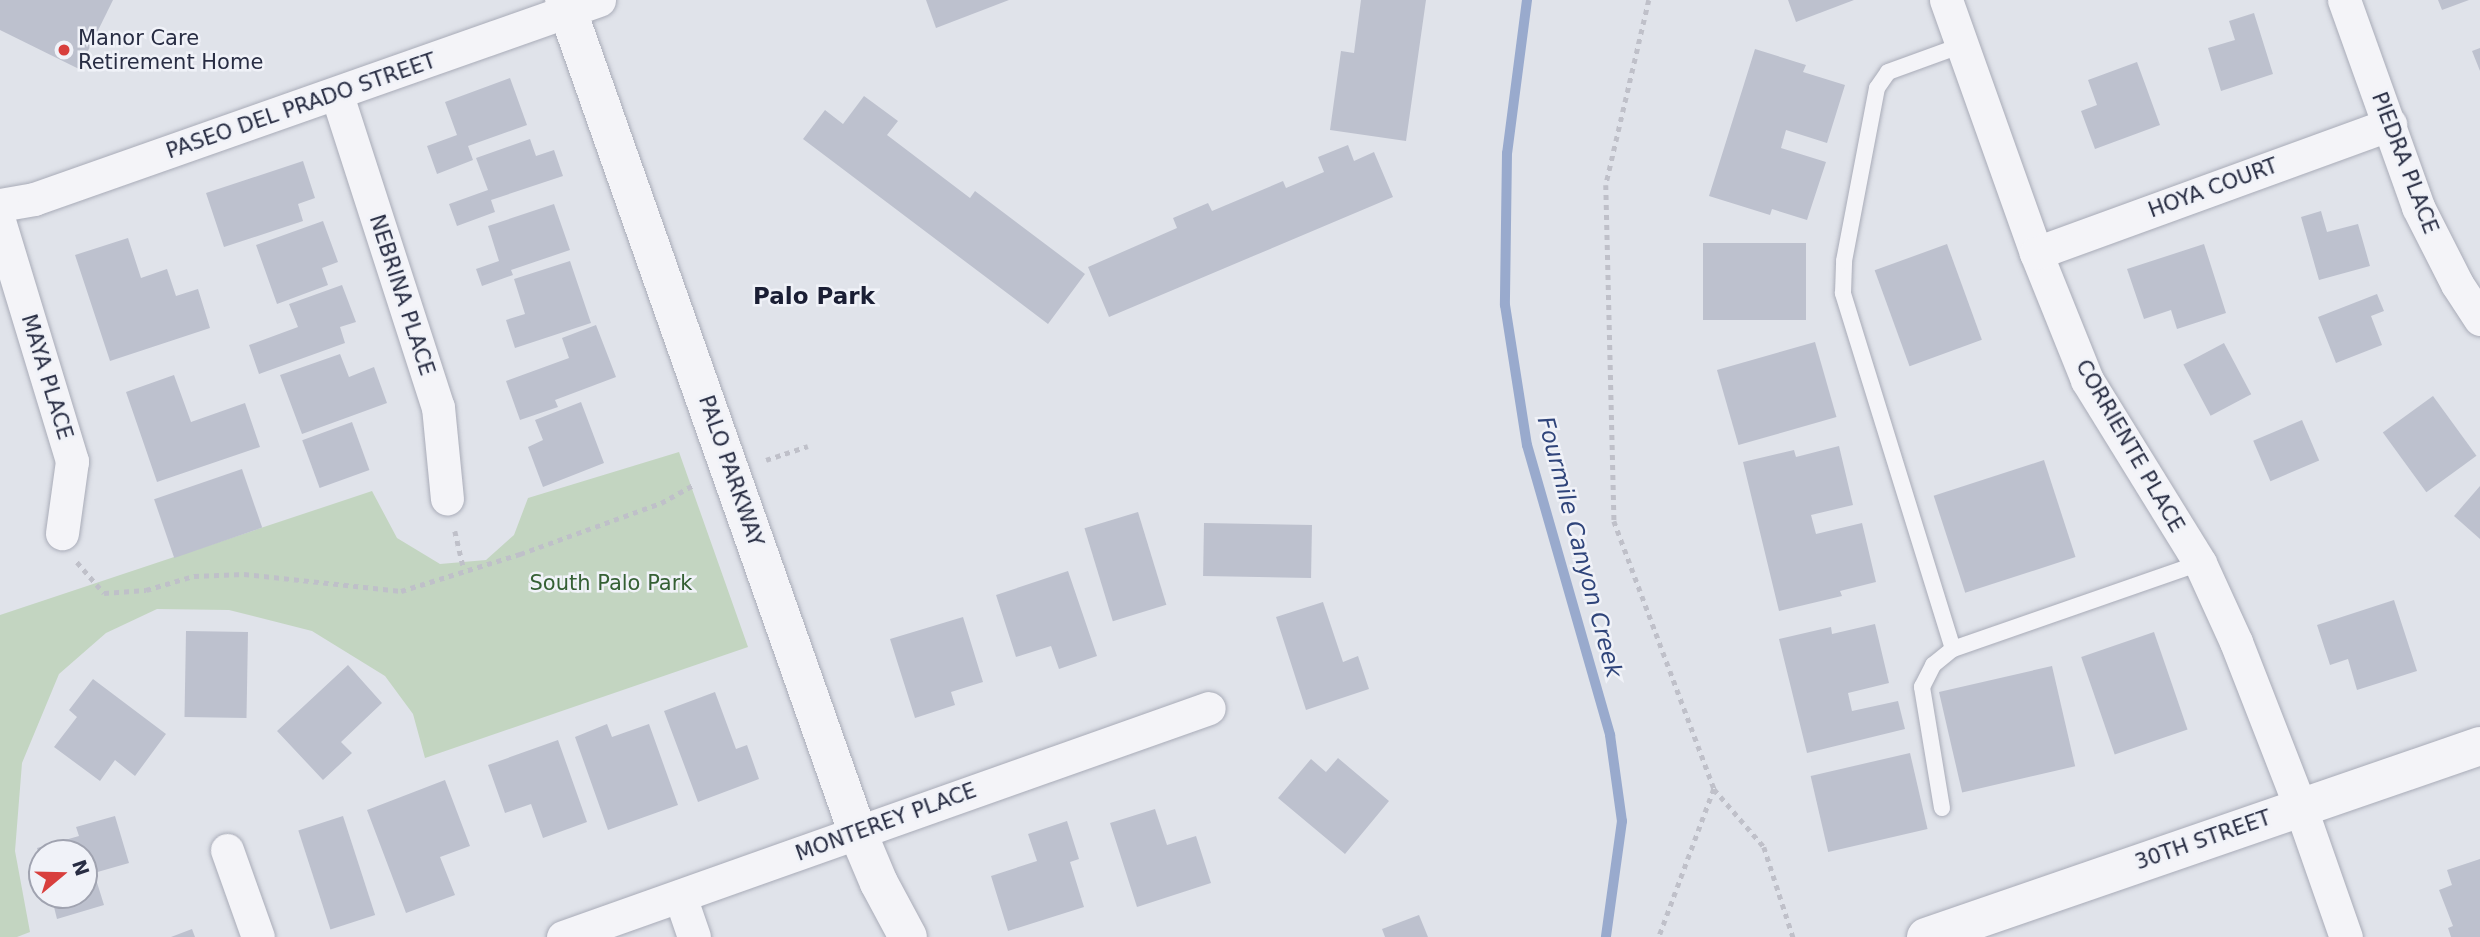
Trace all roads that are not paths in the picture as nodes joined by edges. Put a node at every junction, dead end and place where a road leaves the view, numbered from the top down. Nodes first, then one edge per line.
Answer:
1 (1947, 0) edge
2 (2344, 0) edge
3 (577, 4) edge
4 (1962, 44) junction
5 (337, 95) junction
6 (2390, 124) junction
7 (0, 205) edge
8 (0, 224) edge
9 (2036, 253) junction
10 (2480, 319) edge
11 (447, 499) dead end
12 (62, 533) road end
13 (2200, 563) junction
14 (1952, 649) junction
15 (1209, 708) dead end
16 (2480, 746) edge
17 (2300, 806) junction
18 (1942, 808) dead end
19 (857, 831) junction
20 (228, 850) dead end
21 (680, 896) junction
22 (258, 937) edge
23 (564, 937) edge
24 (694, 937) edge
25 (908, 937) edge
26 (1926, 937) edge
27 (2346, 937) edge

1 - 4 street, CORRIENTE PLACE
2 - 6 street, PIEDRA PLACE
3 - 5 street, PASEO DEL PRADO STREET
3 - 19 street, PALO PARKWAY
4 - 9 street, CORRIENTE PLACE
4 - 14 lane
5 - 7 street, PASEO DEL PRADO STREET
5 - 11 street, NEBRINA PLACE
6 - 9 street, HOYA COURT
6 - 10 street, PIEDRA PLACE
8 - 12 street, MAYA PLACE
9 - 13 street, CORRIENTE PLACE
13 - 14 lane
13 - 17 street, CORRIENTE PLACE
14 - 18 lane
15 - 19 street, MONTEREY PLACE
16 - 17 street, 30TH STREET
17 - 26 street, 30TH STREET
17 - 27 street, CORRIENTE PLACE
19 - 21 street, MONTEREY PLACE
19 - 25 street, PALO PARKWAY
20 - 22 street
21 - 23 street, MONTEREY PLACE
21 - 24 street

